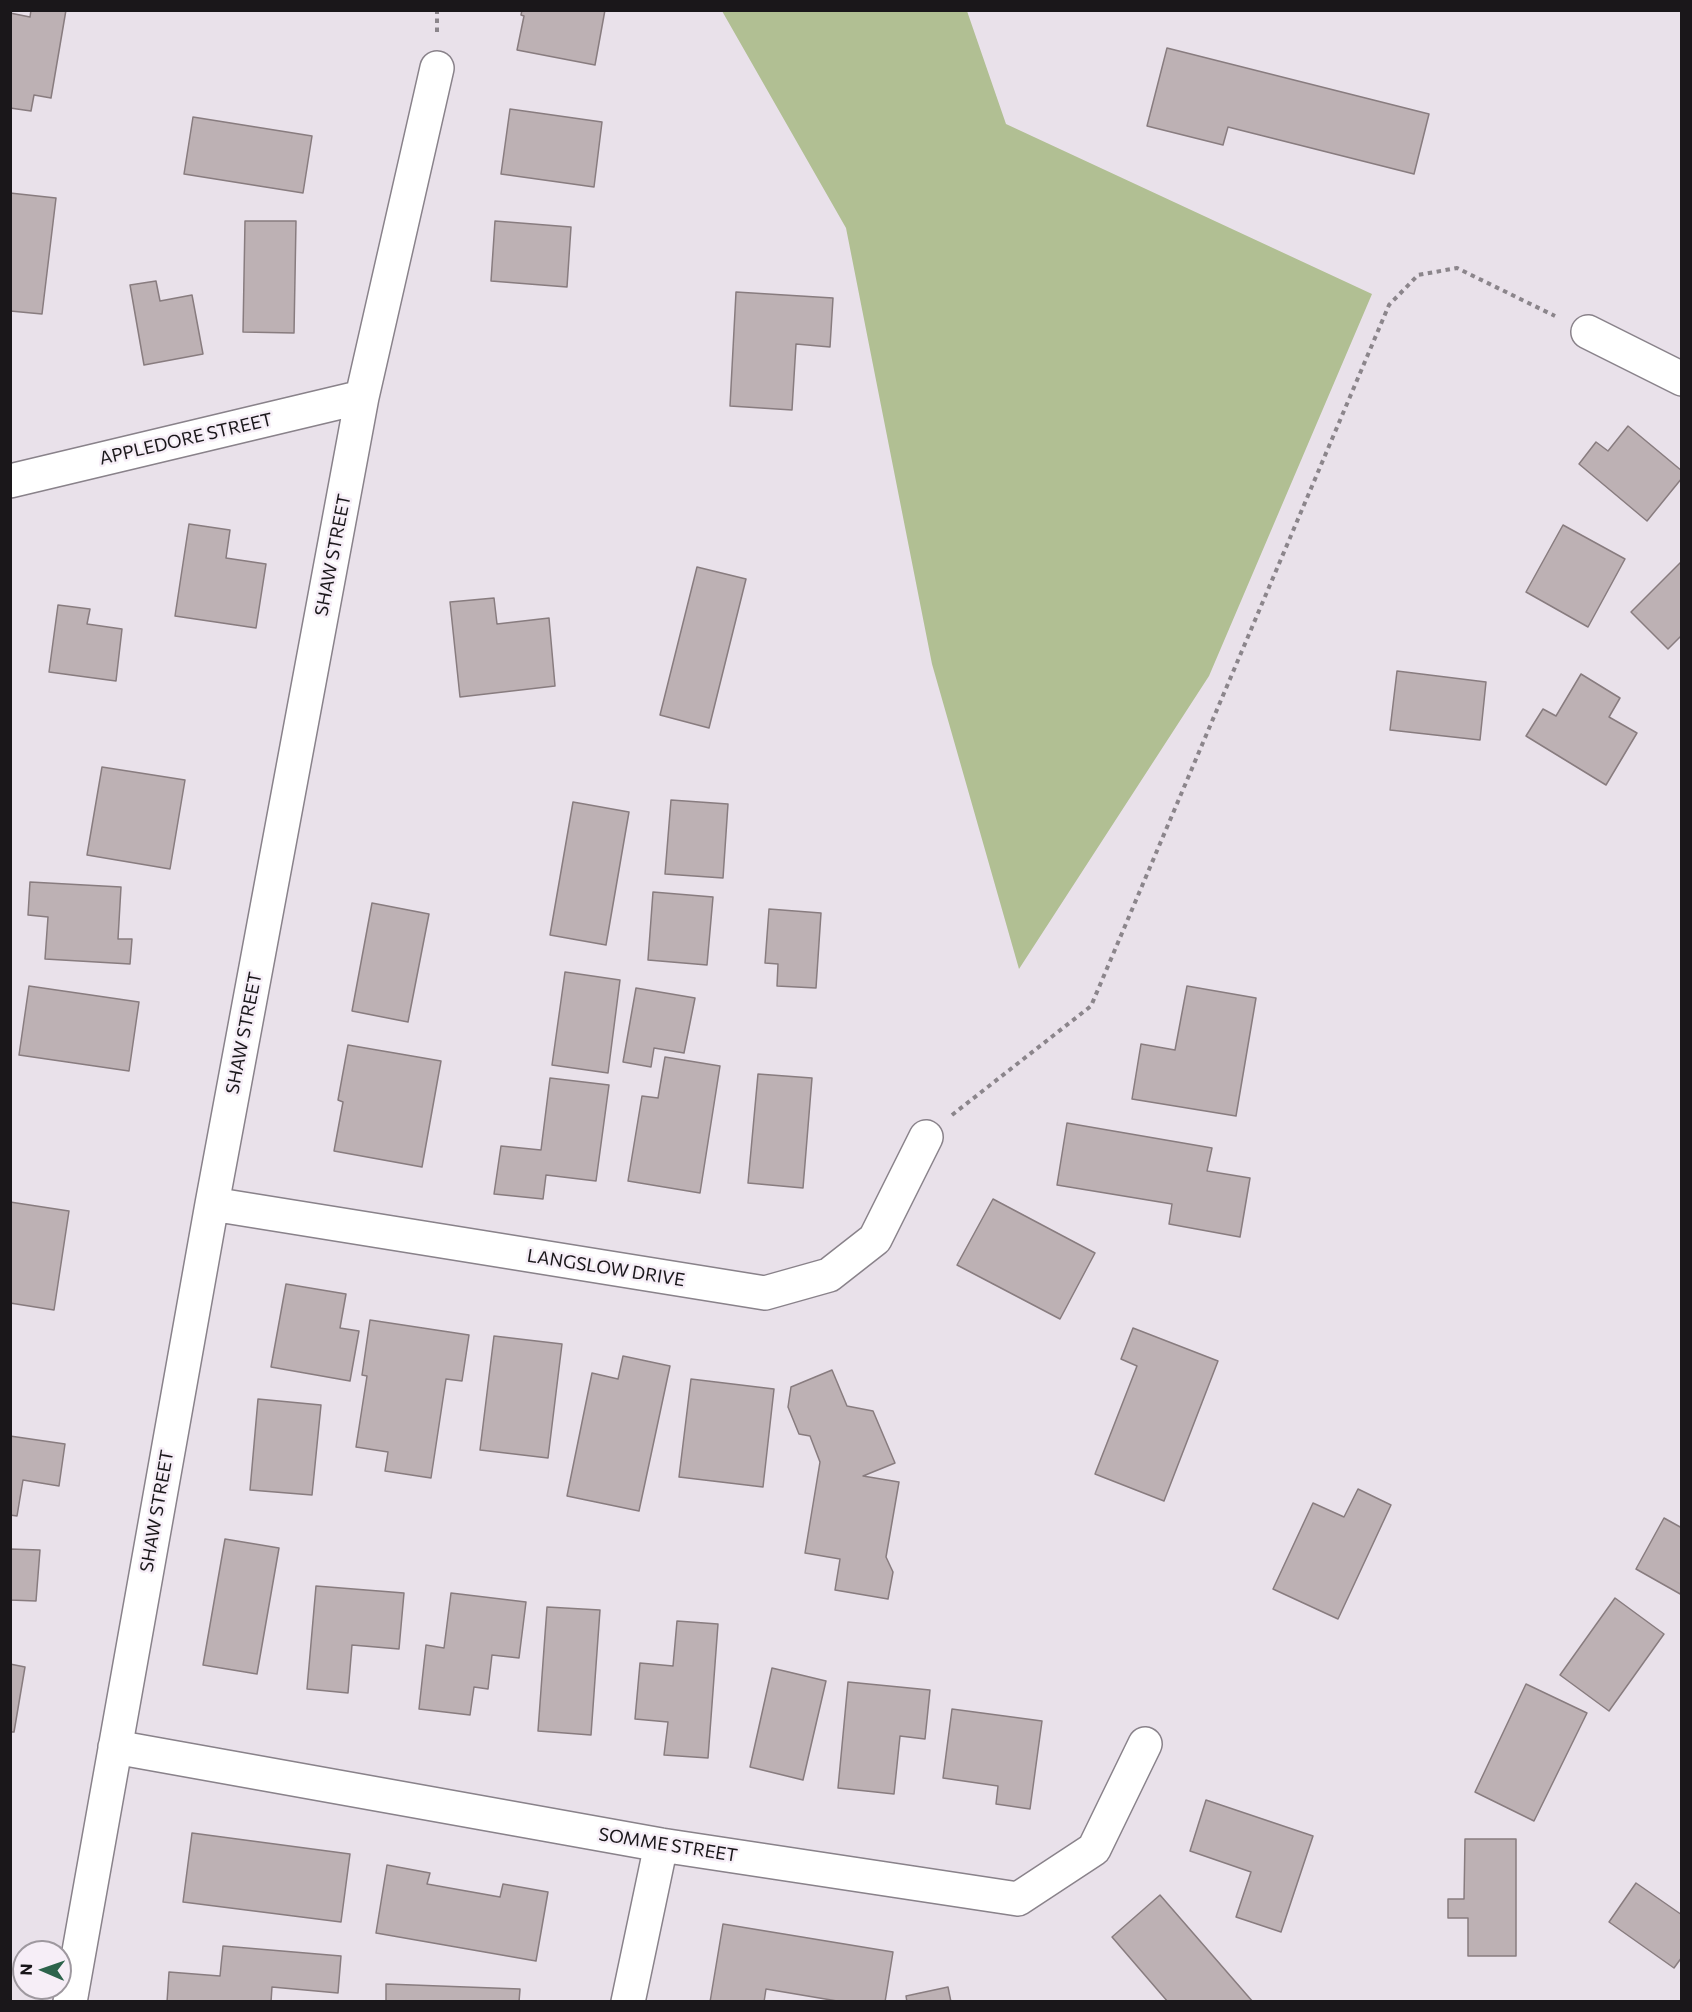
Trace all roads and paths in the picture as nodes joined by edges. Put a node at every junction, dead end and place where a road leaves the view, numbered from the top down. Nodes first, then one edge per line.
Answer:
1 (437, 68) dead end
2 (1588, 332) joint
3 (1682, 379) edge
4 (362, 397) junction
5 (10, 481) edge
6 (926, 1137) joint
7 (212, 1204) junction
8 (1145, 1744) dead end
9 (115, 1747) junction
10 (661, 1845) junction
11 (70, 2001) edge
12 (628, 2001) edge

1 - 4 street, SHAW STREET
2 - 3 street
2 - 6 path
4 - 5 street, APPLEDORE STREET
4 - 7 street, SHAW STREET
6 - 7 street, LANGSLOW DRIVE
7 - 9 street, SHAW STREET
8 - 10 street, SOMME STREET
9 - 10 street, SOMME STREET
9 - 11 street, SHAW STREET
10 - 12 street

